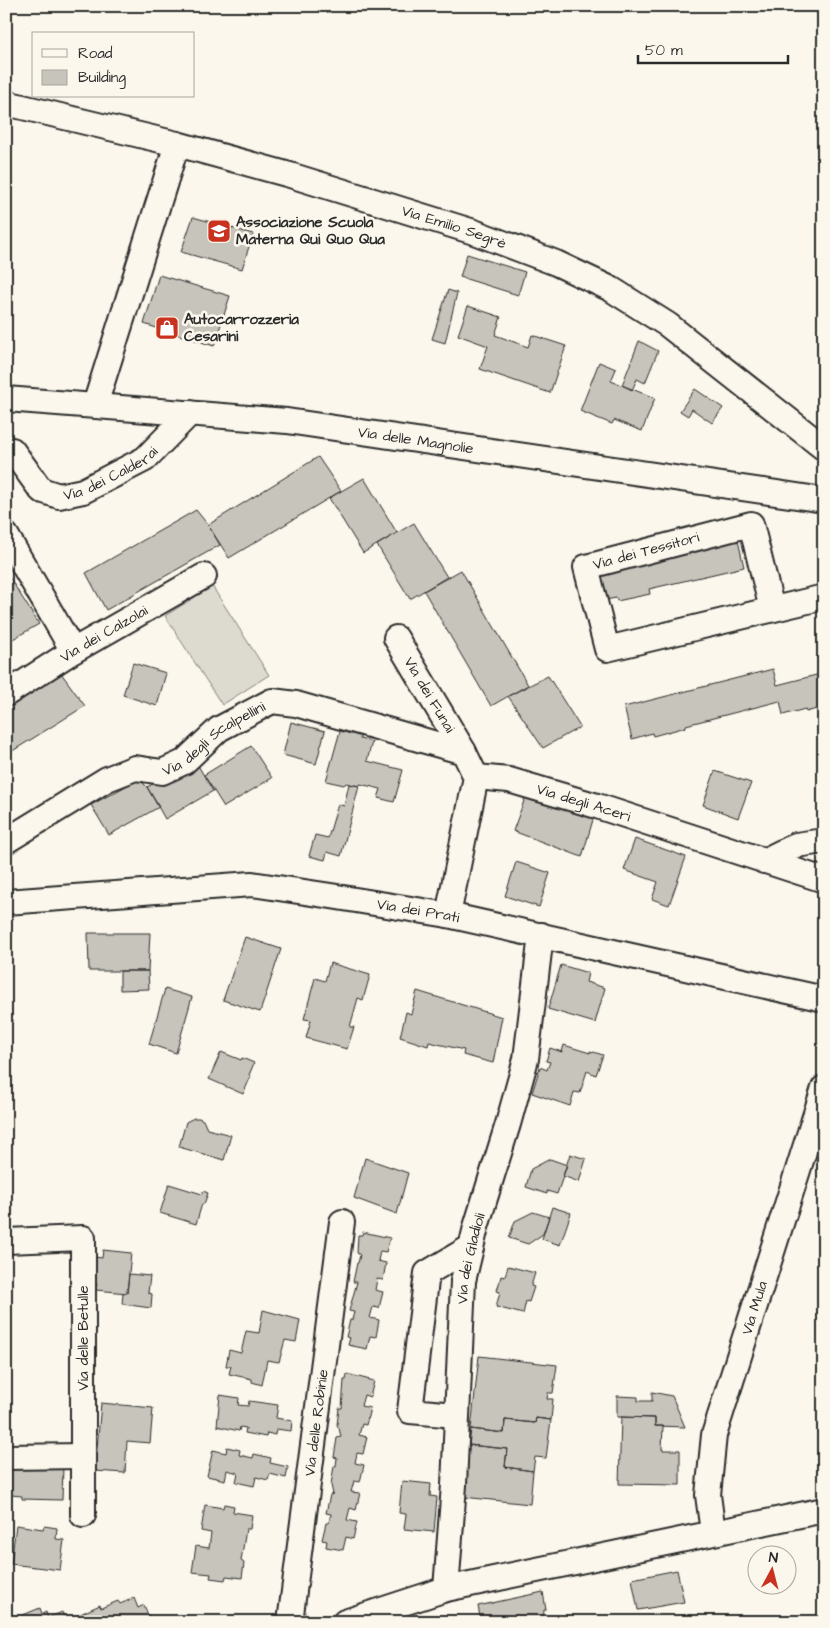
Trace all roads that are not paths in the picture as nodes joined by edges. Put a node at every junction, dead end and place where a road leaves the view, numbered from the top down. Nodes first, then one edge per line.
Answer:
1 (6, 103) edge
2 (177, 144) junction
3 (6, 399) edge
4 (95, 406) junction
5 (190, 412) junction
6 (824, 448) edge
7 (6, 449) edge
8 (824, 482) edge
9 (774, 493) junction
10 (824, 500) edge
11 (6, 535) edge
12 (204, 576) dead end
13 (824, 597) edge
14 (772, 609) junction
15 (396, 638) dead end
16 (73, 652) junction
17 (6, 694) edge
18 (464, 752) junction
19 (476, 777) junction
20 (6, 841) edge
21 (824, 841) edge
22 (764, 861) junction
23 (824, 880) edge
24 (6, 902) edge
25 (448, 915) junction
26 (541, 935) junction
27 (824, 999) edge
28 (824, 1088) edge
29 (342, 1222) dead end
30 (6, 1240) edge
31 (471, 1246) junction
32 (456, 1415) junction
33 (6, 1456) edge
34 (83, 1456) junction
35 (824, 1510) edge
36 (83, 1515) dead end
37 (713, 1532) junction
38 (446, 1589) junction
39 (290, 1622) edge
40 (344, 1622) edge

1 - 2 street, Via Emilio Segrè
2 - 4 street
2 - 6 street, Via Emilio Segrè
3 - 4 street, Via delle Magnolie
4 - 5 street, Via delle Magnolie
5 - 7 street, Via dei Calderai
5 - 9 street, Via delle Magnolie
8 - 9 street
9 - 10 street, Via delle Magnolie
11 - 16 street
12 - 16 street, Via dei Calzolai
13 - 14 street, Via dei Tessitori
14 - 14 street, Via dei Tessitori
15 - 18 street, Via dei Funai
16 - 17 street, Via dei Calzolai
18 - 19 street
18 - 20 street, Via degli Scalpellini
19 - 22 street, Via degli Aceri
19 - 25 street
21 - 22 street
22 - 23 street, Via degli Aceri
24 - 25 street, Via dei Prati
25 - 26 street, Via dei Prati
26 - 27 street, Via dei Prati
26 - 31 street, Via dei Gladioli
28 - 37 street, Via Mula
29 - 39 street, Via delle Robinie
30 - 34 street, Via delle Betulle
31 - 32 street, Via dei Gladioli
31 - 32 street
32 - 38 street, Via dei Gladioli
33 - 34 street
34 - 36 street, Via delle Betulle
35 - 37 street
37 - 38 street
38 - 40 street

